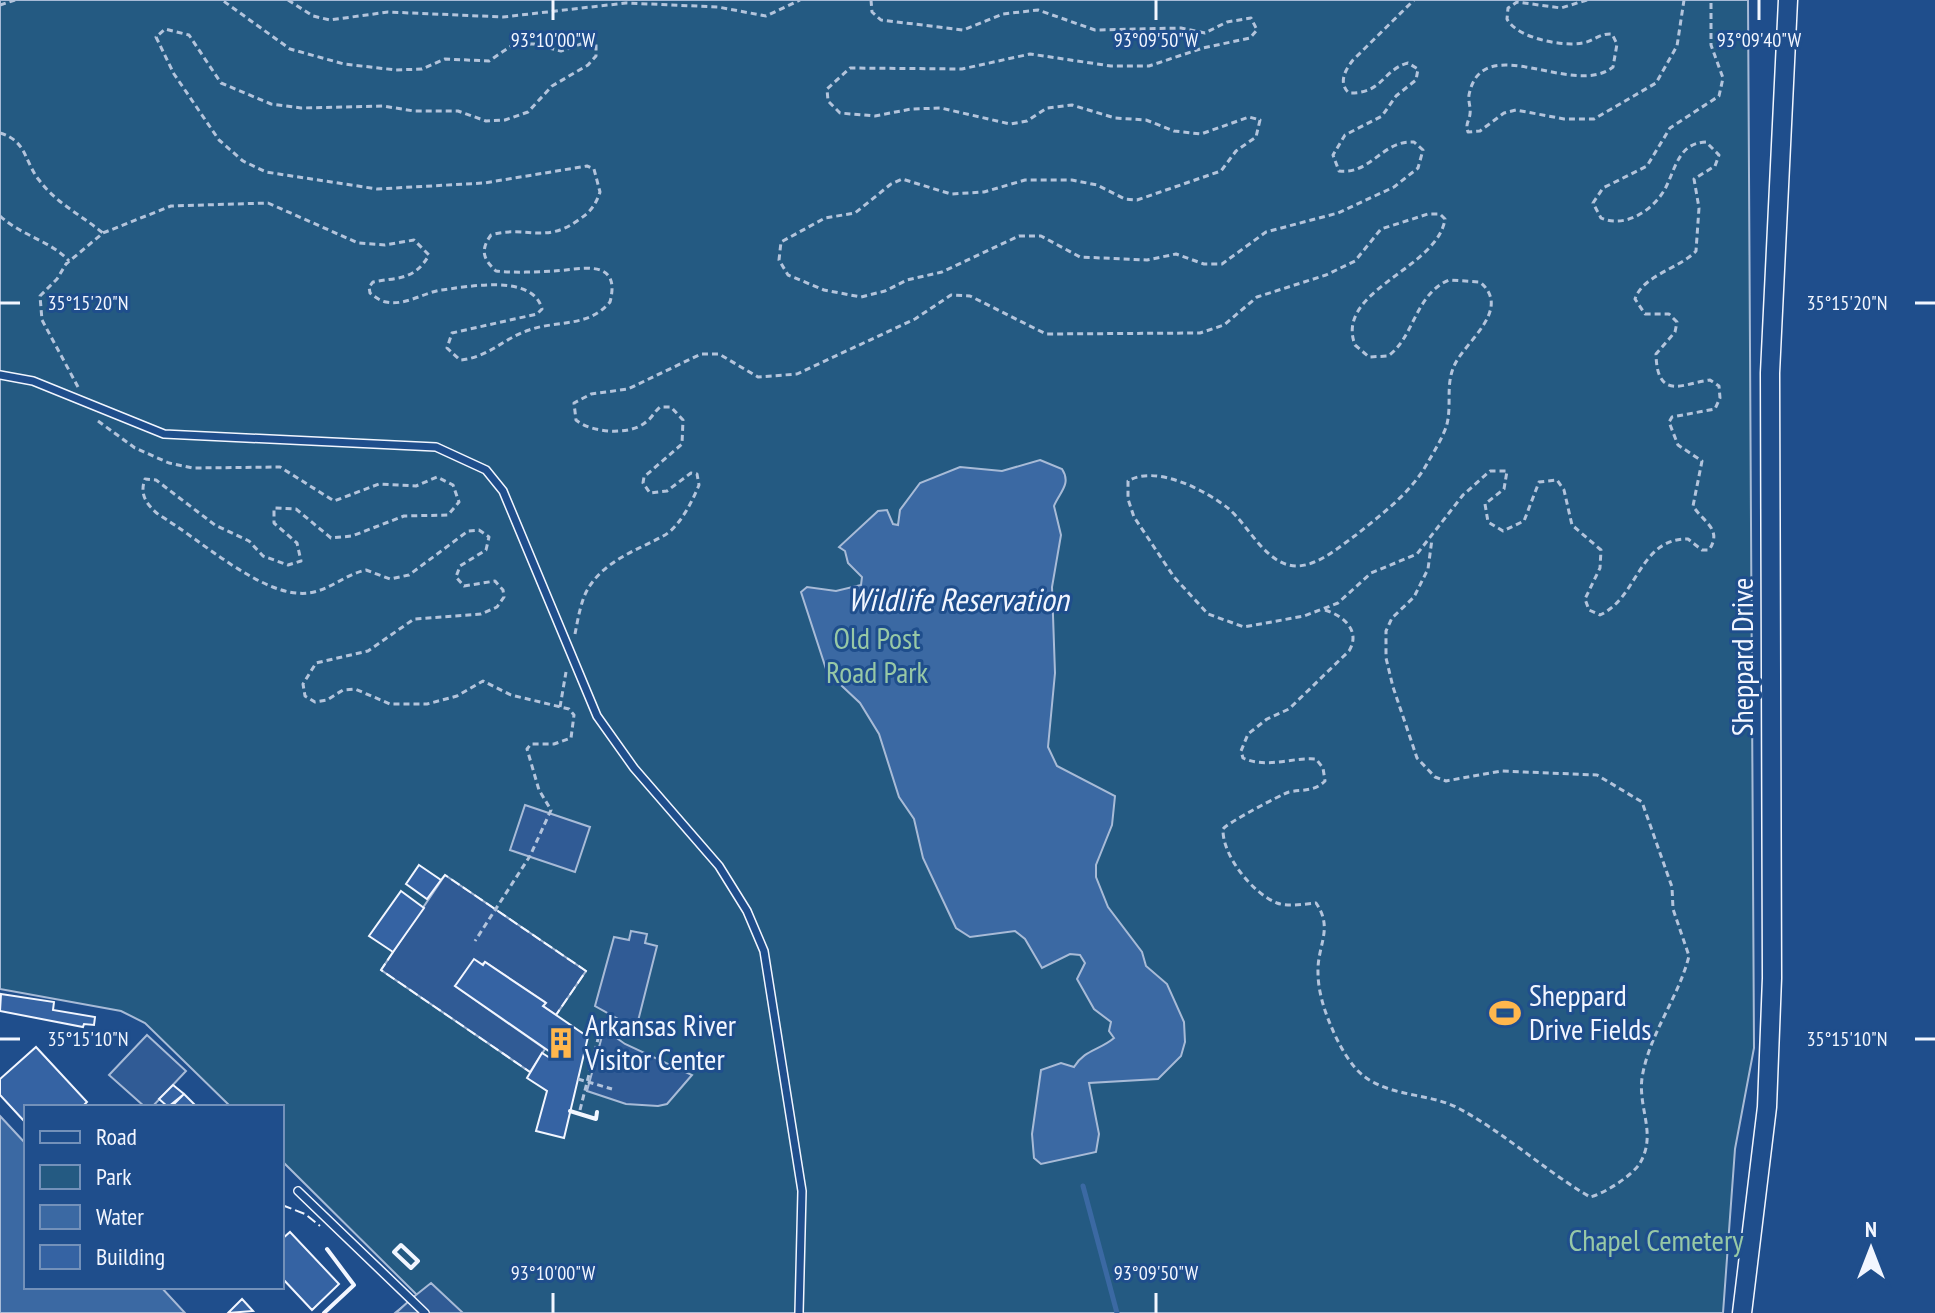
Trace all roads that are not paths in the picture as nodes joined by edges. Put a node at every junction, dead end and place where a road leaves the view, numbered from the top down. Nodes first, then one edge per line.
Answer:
1 (1788, 0) edge
2 (0, 375) edge
3 (298, 1191) dead end
4 (425, 1313) edge
5 (799, 1313) edge
6 (1742, 1313) edge

1 - 6 street, Sheppard Drive
2 - 5 lane
3 - 4 lane

